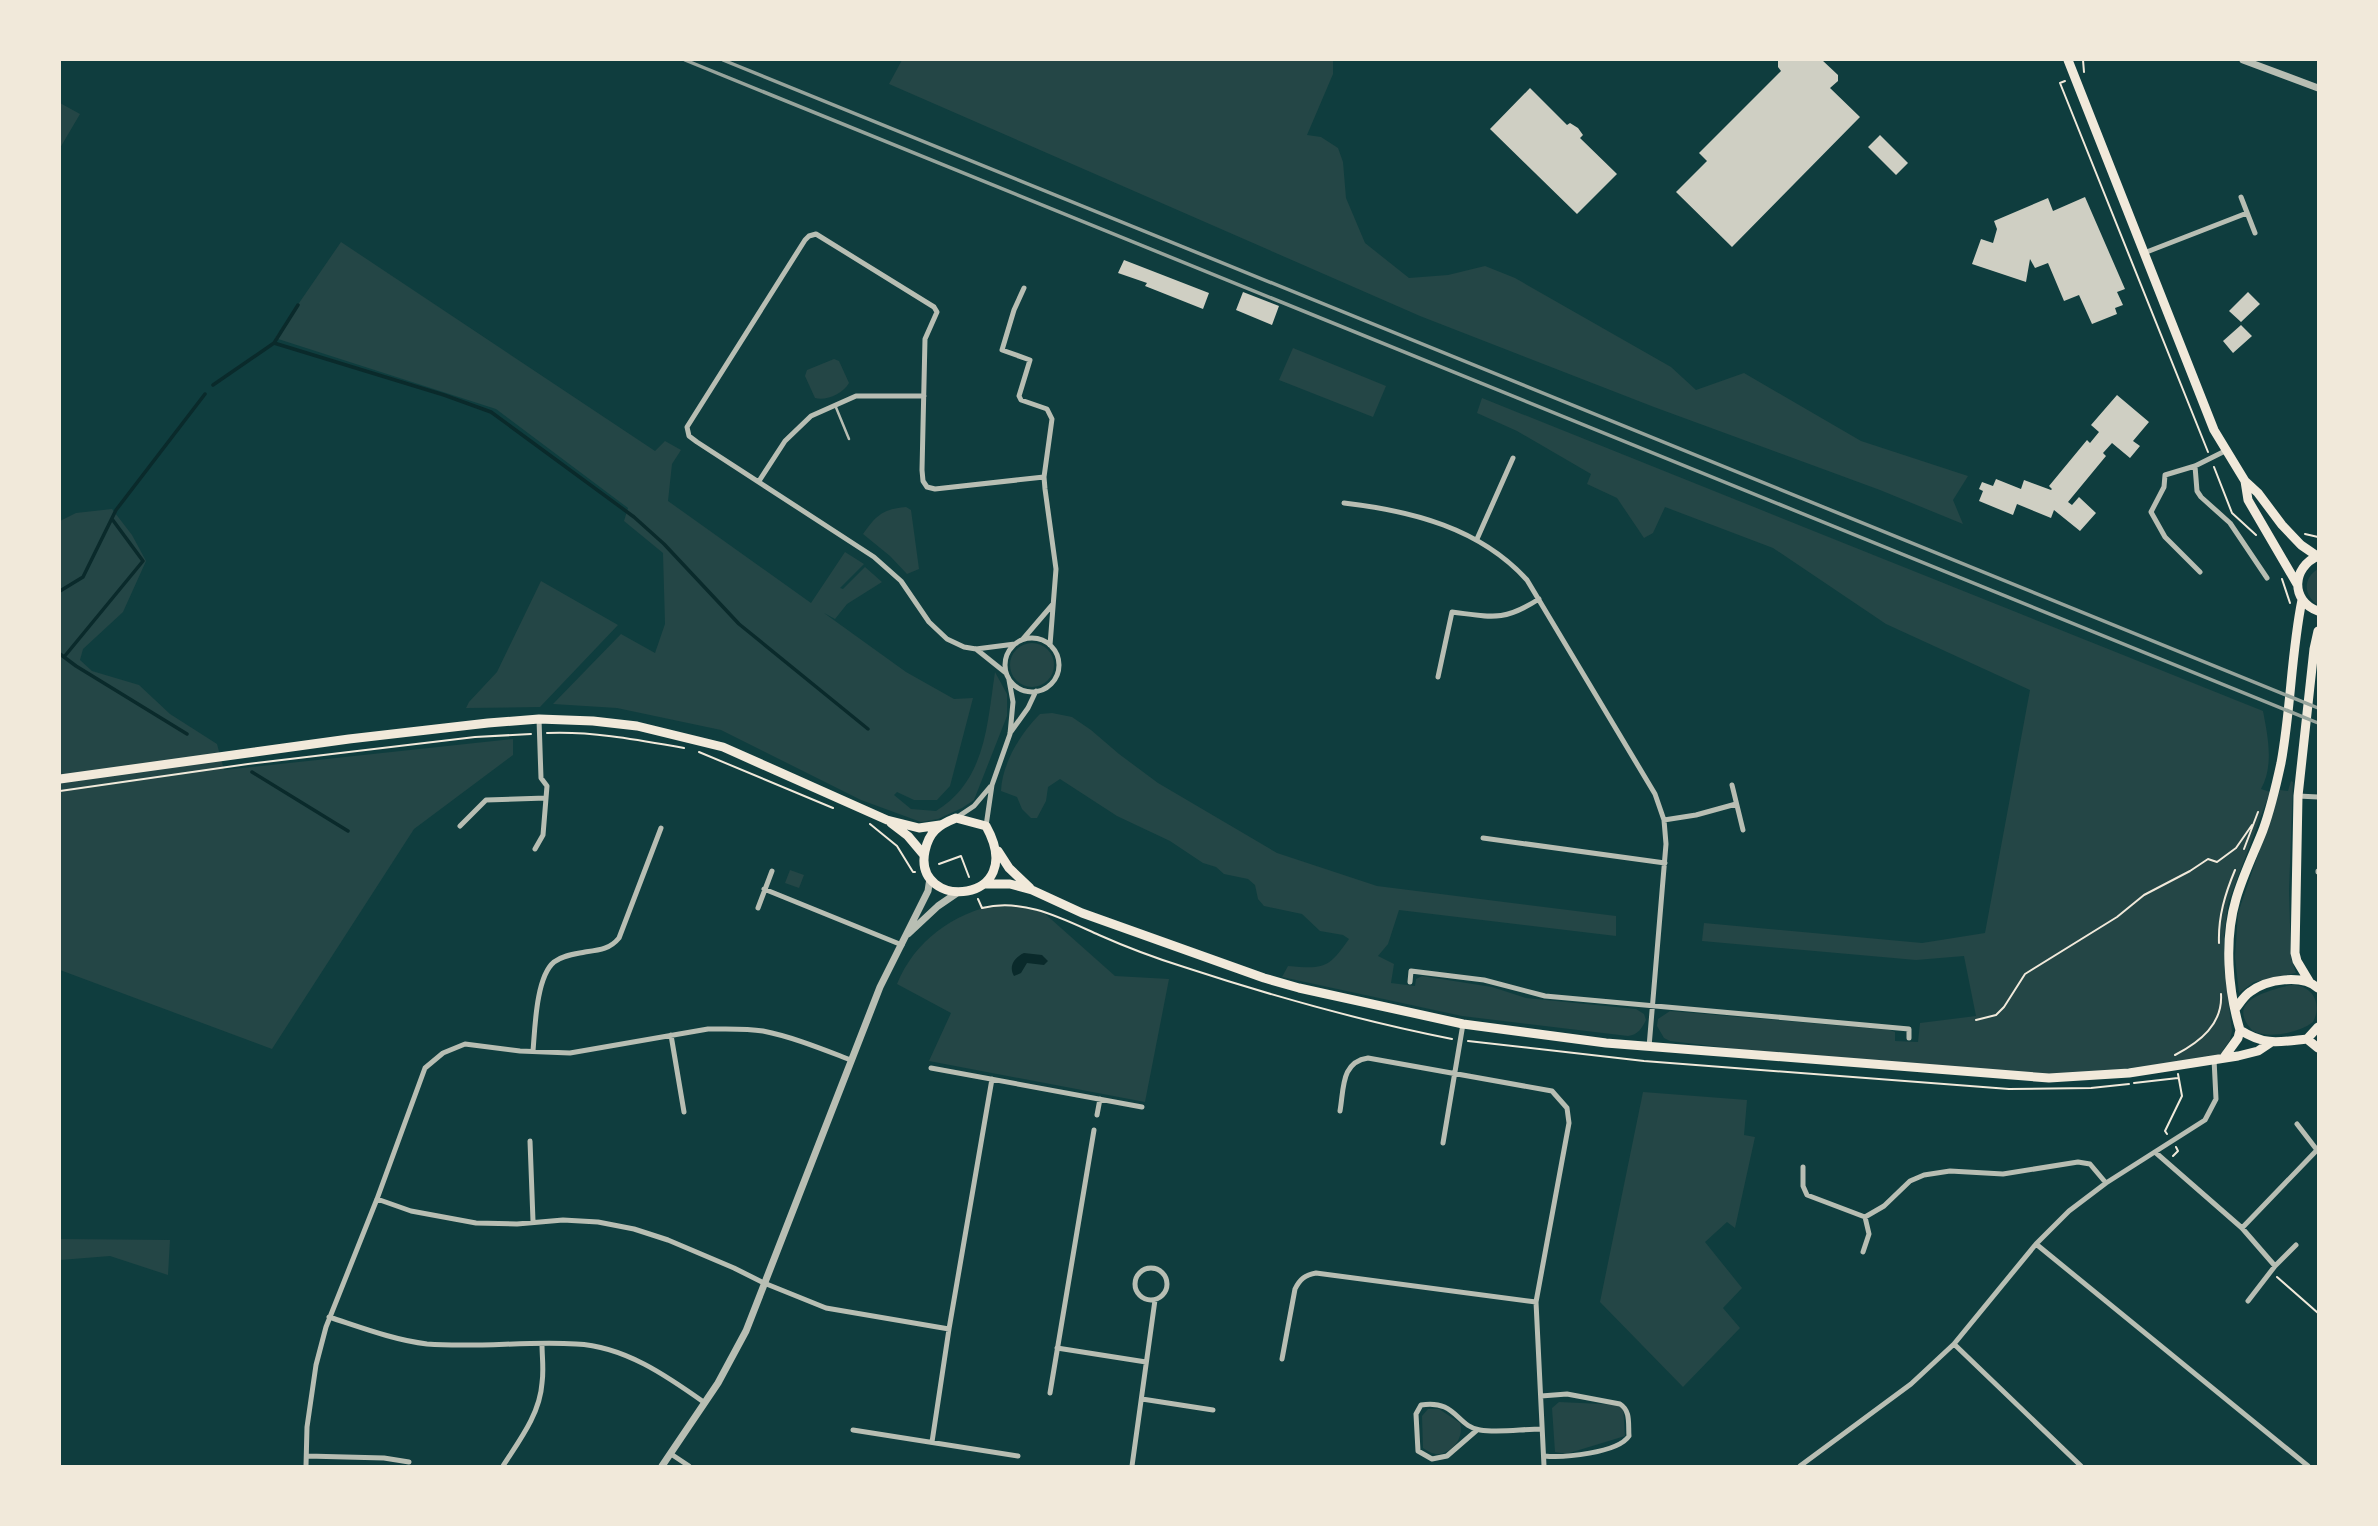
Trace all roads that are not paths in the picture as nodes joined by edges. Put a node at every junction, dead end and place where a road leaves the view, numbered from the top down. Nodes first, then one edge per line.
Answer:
1 (2243, 60) edge
2 (2071, 61) edge
3 (2319, 88) edge
4 (2241, 197) dead end
5 (2247, 213) junction
6 (2255, 233) dead end
7 (2144, 253) junction
8 (1024, 288) dead end
9 (924, 396) junction
10 (835, 405) junction
11 (849, 439) dead end
12 (2225, 451) junction
13 (1513, 458) dead end
14 (2195, 466) junction
15 (1044, 477) junction
16 (759, 481) junction
17 (2245, 481) junction
18 (1344, 503) dead end
19 (1478, 539) junction
20 (2318, 556) edge
21 (2200, 572) dead end
22 (2267, 578) dead end
23 (2297, 584) junction
24 (1539, 599) junction
25 (2302, 600) junction
26 (1053, 604) junction
27 (2319, 611) edge
28 (2319, 631) edge
29 (1023, 639) junction
30 (1015, 644) junction
31 (1050, 645) junction
32 (976, 649) junction
33 (1008, 676) junction
34 (1438, 677) dead end
35 (1036, 691) junction
36 (539, 719) junction
37 (1010, 733) junction
38 (60, 779) edge
39 (992, 785) junction
40 (1732, 785) dead end
41 (2298, 796) junction
42 (2319, 797) edge
43 (546, 798) junction
44 (1737, 804) junction
45 (956, 818) junction
46 (887, 820) junction
47 (1664, 820) junction
48 (940, 825) junction
49 (460, 826) dead end
50 (986, 826) junction
51 (661, 828) dead end
52 (1743, 831) dead end
53 (1483, 838) dead end
54 (996, 846) junction
55 (536, 849) dead end
56 (924, 855) junction
57 (1665, 863) junction
58 (772, 871) dead end
59 (930, 878) junction
60 (984, 884) junction
61 (764, 889) junction
62 (1032, 890) junction
63 (957, 893) junction
64 (758, 908) dead end
65 (908, 935) junction
66 (902, 945) junction
67 (2309, 981) junction
68 (1410, 982) dead end
69 (2319, 988) edge
70 (1653, 1007) junction
71 (2236, 1009) junction
72 (1462, 1024) junction
73 (2319, 1027) edge
74 (2240, 1030) junction
75 (671, 1035) junction
76 (1909, 1038) dead end
77 (2307, 1039) junction
78 (2270, 1043) junction
79 (1649, 1047) junction
80 (2319, 1048) edge
81 (533, 1051) junction
82 (2225, 1056) junction
83 (851, 1059) junction
84 (2214, 1059) junction
85 (931, 1068) dead end
86 (1455, 1075) junction
87 (992, 1079) junction
88 (1100, 1099) junction
89 (1142, 1107) dead end
90 (1340, 1111) dead end
91 (684, 1112) dead end
92 (1097, 1115) dead end
93 (2297, 1124) dead end
94 (1094, 1130) dead end
95 (530, 1141) dead end
96 (1443, 1143) dead end
97 (2155, 1153) junction
98 (1803, 1167) dead end
99 (2106, 1183) junction
100 (377, 1199) junction
101 (1865, 1217) junction
102 (533, 1221) junction
103 (2242, 1228) junction
104 (2036, 1244) junction
105 (2296, 1245) dead end
106 (1863, 1252) dead end
107 (2275, 1266) junction
108 (764, 1283) junction
109 (1155, 1300) junction
110 (2248, 1301) dead end
111 (1536, 1302) junction
112 (329, 1317) junction
113 (949, 1329) junction
114 (1954, 1344) junction
115 (542, 1345) junction
116 (1057, 1349) junction
117 (1282, 1359) dead end
118 (1146, 1363) junction
119 (1050, 1393) dead end
120 (1541, 1395) junction
121 (1142, 1399) junction
122 (705, 1403) junction
123 (1213, 1410) dead end
124 (1542, 1429) junction
125 (853, 1430) dead end
126 (1477, 1430) junction
127 (932, 1442) junction
128 (671, 1454) junction
129 (307, 1456) junction
130 (1018, 1456) dead end
131 (1544, 1456) junction
132 (410, 1462) dead end
133 (306, 1466) edge
134 (503, 1466) edge
135 (662, 1466) edge
136 (689, 1466) edge
137 (1132, 1466) edge
138 (1544, 1466) edge
139 (1800, 1466) edge
140 (2081, 1466) edge
141 (2308, 1466) edge

1 - 3 street
2 - 7 main road
4 - 5 street
5 - 6 street
5 - 7 street
7 - 12 main road
8 - 15 street
9 - 10 street
9 - 15 street
9 - 16 street
10 - 11 lane
10 - 16 street
12 - 14 street
12 - 17 main road
13 - 19 street
14 - 21 street
14 - 22 street
15 - 26 street
16 - 32 street
17 - 20 main road
17 - 23 main road
18 - 19 street
19 - 24 street
20 - 23 main road
23 - 25 main road
24 - 34 street
24 - 47 street
25 - 27 main road
25 - 71 main road
26 - 29 street
26 - 31 street
28 - 41 main road
29 - 30 street
29 - 31 street
30 - 32 street
30 - 33 street
31 - 35 street
32 - 33 street
33 - 35 street
33 - 37 street
35 - 37 street
36 - 38 main road
36 - 43 street
36 - 46 main road
37 - 39 street
39 - 45 street
39 - 50 street
40 - 44 street
41 - 42 street
41 - 67 main road
43 - 49 street
43 - 55 street
44 - 47 street
44 - 52 street
45 - 48 main road
45 - 50 main road
46 - 48 main road
46 - 56 main road
47 - 57 street
48 - 56 main road
50 - 54 main road
51 - 81 street
53 - 57 street
54 - 60 main road
54 - 62 main road
56 - 59 main road
57 - 70 street
58 - 61 street
59 - 63 main road
59 - 65 street
60 - 62 main road
60 - 63 main road
61 - 64 street
61 - 66 street
62 - 72 main road
63 - 65 street
65 - 66 street
66 - 83 street
67 - 69 main road
67 - 71 main road
68 - 70 street
70 - 76 street
70 - 79 street
71 - 74 main road
72 - 79 main road
72 - 86 street
73 - 77 main road
74 - 78 main road
74 - 82 main road
75 - 81 street
75 - 83 street
75 - 91 street
77 - 78 main road
77 - 80 main road
78 - 82 main road
79 - 84 main road
81 - 100 street
82 - 84 main road
83 - 108 street
84 - 97 street
85 - 87 street
86 - 90 street
86 - 96 street
86 - 111 street
87 - 88 street
87 - 113 street
88 - 89 street
88 - 92 street
93 - 103 street
94 - 116 street
95 - 102 street
97 - 99 street
97 - 103 street
98 - 101 street
99 - 101 street
99 - 104 street
100 - 102 street
100 - 112 street
101 - 106 street
102 - 108 street
103 - 107 street
104 - 114 street
104 - 141 street
105 - 107 street
107 - 110 street
108 - 113 street
108 - 122 street
109 - 109 street
109 - 118 street
111 - 117 street
111 - 120 street
112 - 115 street
112 - 129 street
113 - 127 street
114 - 139 street
114 - 140 street
115 - 122 street
115 - 134 street
116 - 118 street
116 - 119 street
118 - 121 street
120 - 124 street
120 - 131 street
121 - 123 street
121 - 137 street
122 - 128 street
124 - 126 street
124 - 131 street
125 - 127 street
126 - 126 street
127 - 130 street
128 - 135 street
128 - 136 street
129 - 132 street
129 - 133 street
131 - 138 street

